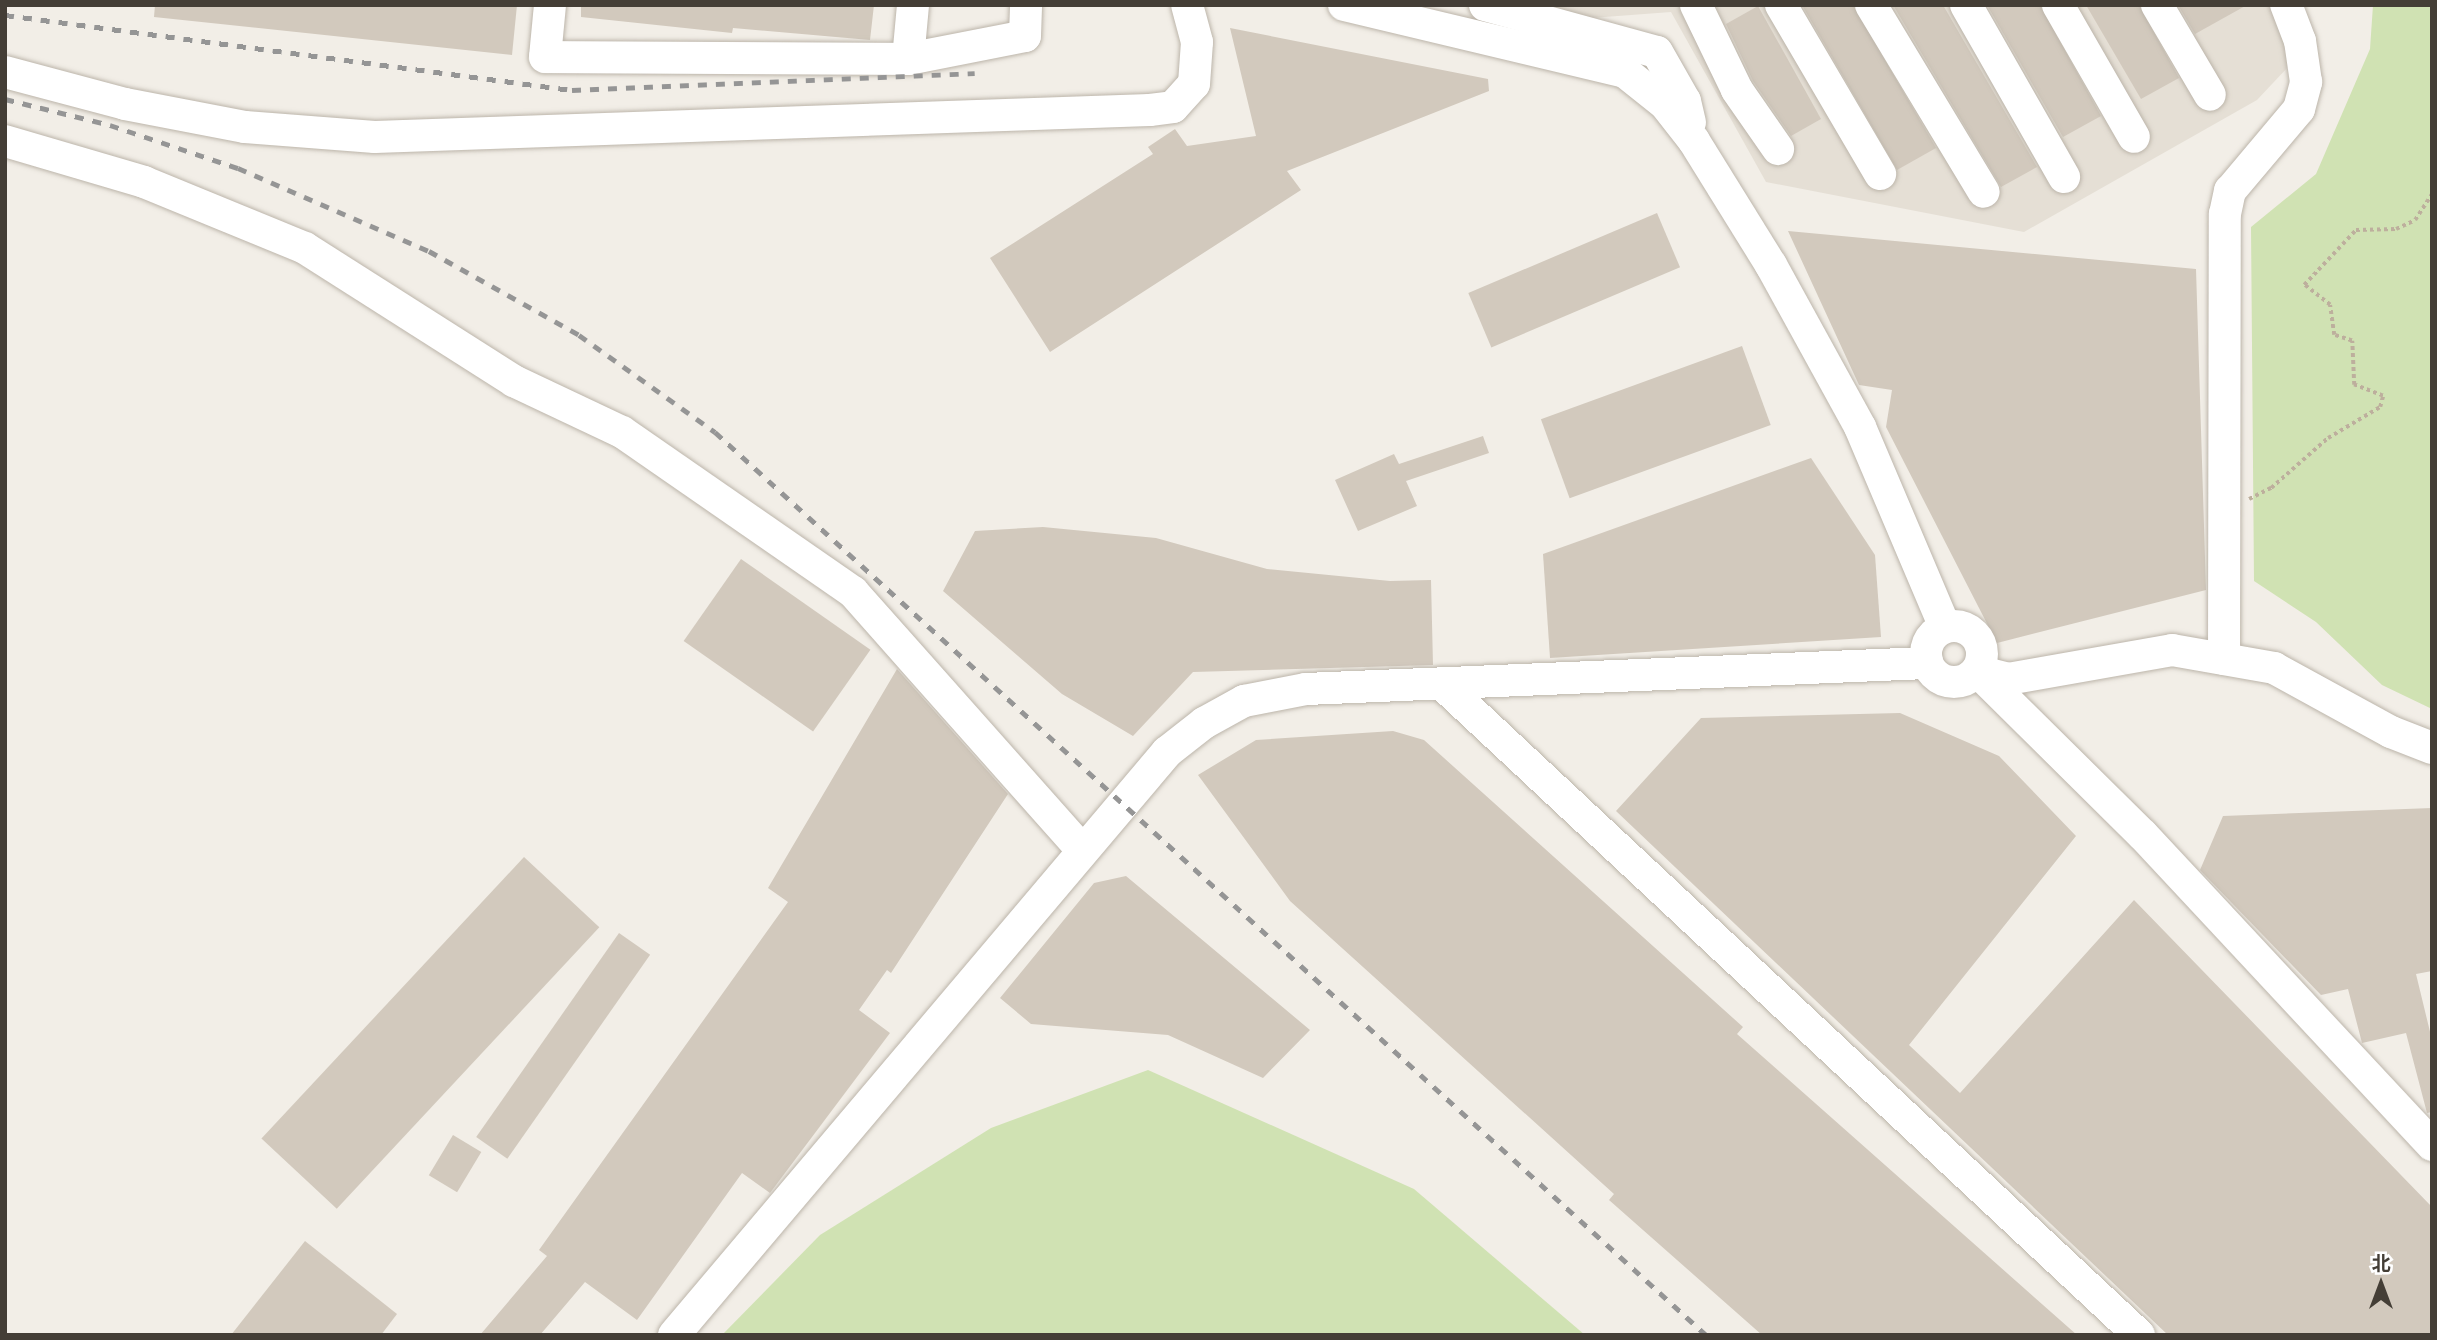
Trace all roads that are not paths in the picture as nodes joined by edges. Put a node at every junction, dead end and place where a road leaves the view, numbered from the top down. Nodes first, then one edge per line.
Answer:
1 (550, 5) edge
2 (913, 5) edge
3 (1026, 5) edge
4 (1187, 5) edge
5 (1344, 5) edge
6 (1485, 5) edge
7 (1696, 5) edge
8 (1781, 5) edge
9 (1871, 5) edge
10 (1966, 5) edge
11 (2059, 5) edge
12 (2157, 5) edge
13 (2286, 5) edge
14 (908, 59) junction
15 (5, 72) edge
16 (2210, 95) dead end
17 (2134, 137) dead end
18 (5, 141) edge
19 (1694, 141) junction
20 (1778, 149) dead end
21 (1880, 174) dead end
22 (2064, 177) dead end
23 (1984, 192) dead end
24 (1945, 627) junction
25 (2224, 659) junction
26 (1927, 663) junction
27 (1978, 671) junction
28 (1442, 684) junction
29 (2432, 748) edge
30 (1082, 850) junction
31 (2432, 1145) edge
32 (674, 1335) edge
33 (2139, 1335) edge

1 - 14 street
2 - 14 street
3 - 14 street
4 - 15 street
5 - 19 street
6 - 19 street
7 - 20 street
8 - 21 street
9 - 23 street
10 - 22 street
11 - 17 street
12 - 16 street
13 - 25 street
18 - 30 street
19 - 24 street
24 - 26 street
24 - 27 street
25 - 27 street
25 - 29 street
26 - 27 street
26 - 28 street
27 - 31 street
28 - 30 street
28 - 33 street
30 - 32 street

